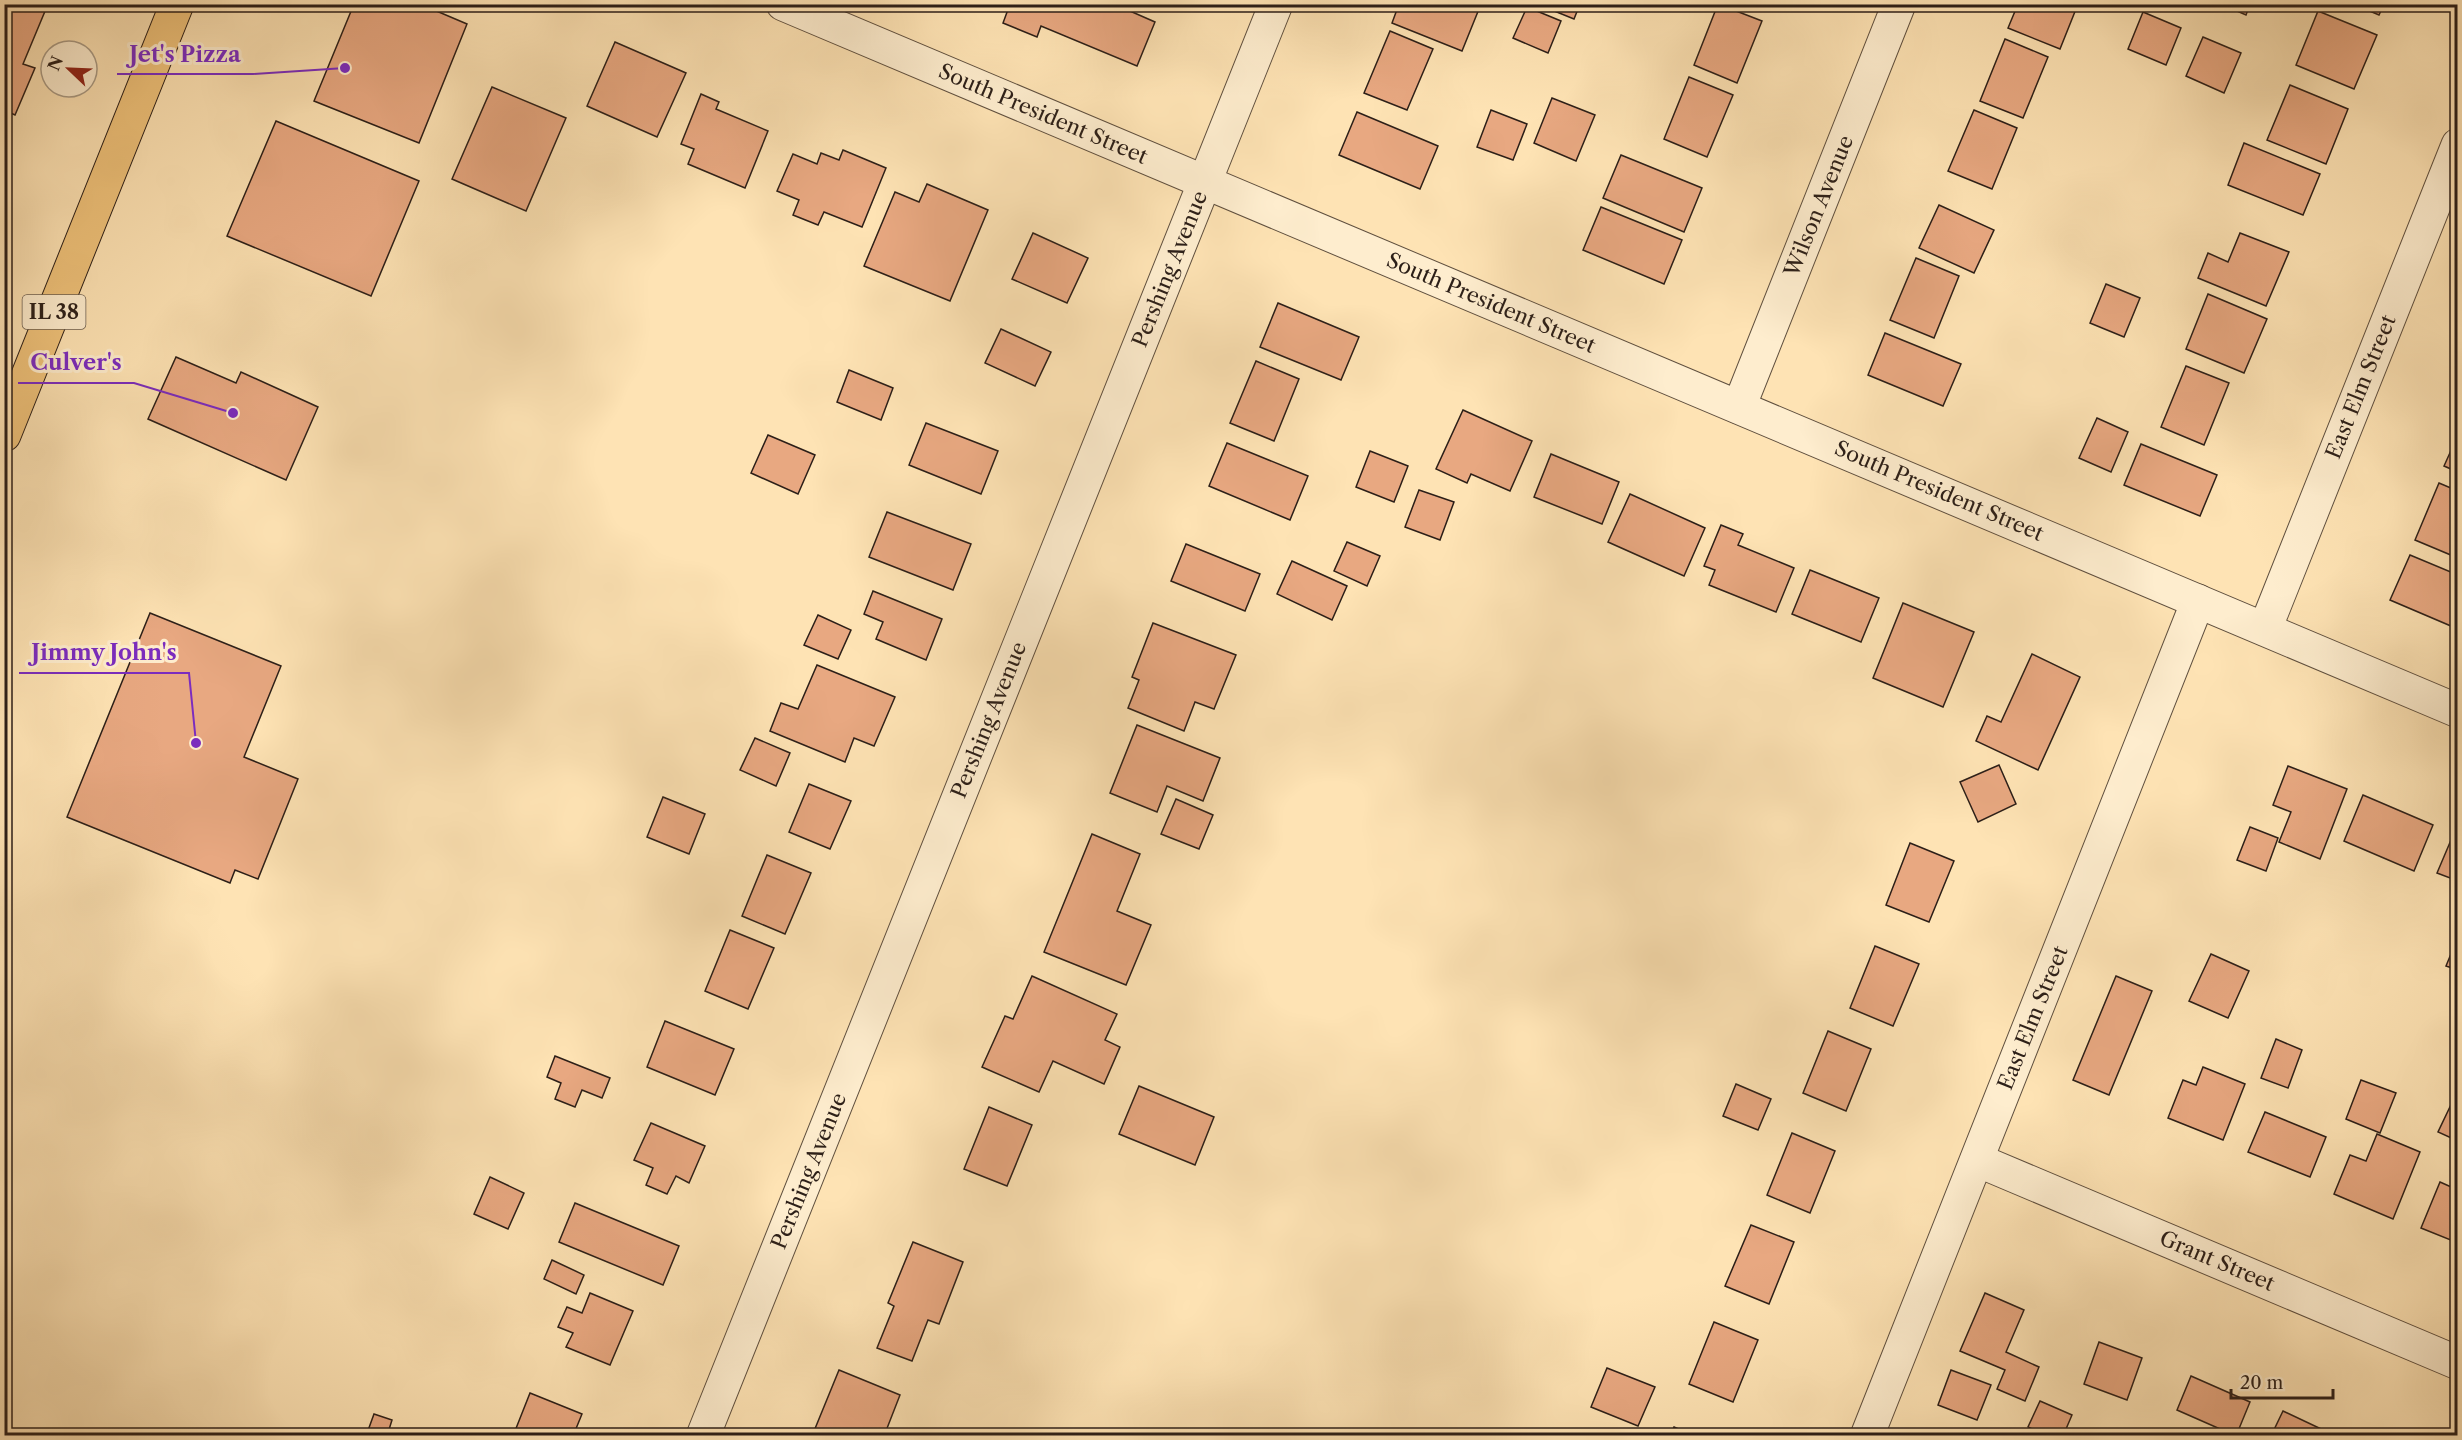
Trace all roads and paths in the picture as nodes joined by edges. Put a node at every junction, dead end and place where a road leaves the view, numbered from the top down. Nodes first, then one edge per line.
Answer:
1 (177, 4) edge
2 (783, 4) edge
3 (1276, 4) edge
4 (1899, 4) edge
5 (2457, 145) edge
6 (1204, 182) junction
7 (1739, 407) junction
8 (4, 435) edge
9 (2198, 601) junction
10 (2265, 629) junction
11 (2457, 711) edge
12 (1977, 1160) junction
13 (2457, 1363) edge
14 (703, 1436) edge
15 (1867, 1436) edge

1 - 8 main road, IL 38
2 - 6 street, South President Street
3 - 6 street, Pershing Avenue
4 - 7 street, Wilson Avenue
5 - 10 street, East Elm Street
6 - 7 street, South President Street
6 - 14 street, Pershing Avenue
7 - 9 street, South President Street
9 - 10 street, South President Street
9 - 12 street, East Elm Street
10 - 11 street
12 - 13 street, Grant Street
12 - 15 street, East Elm Street

